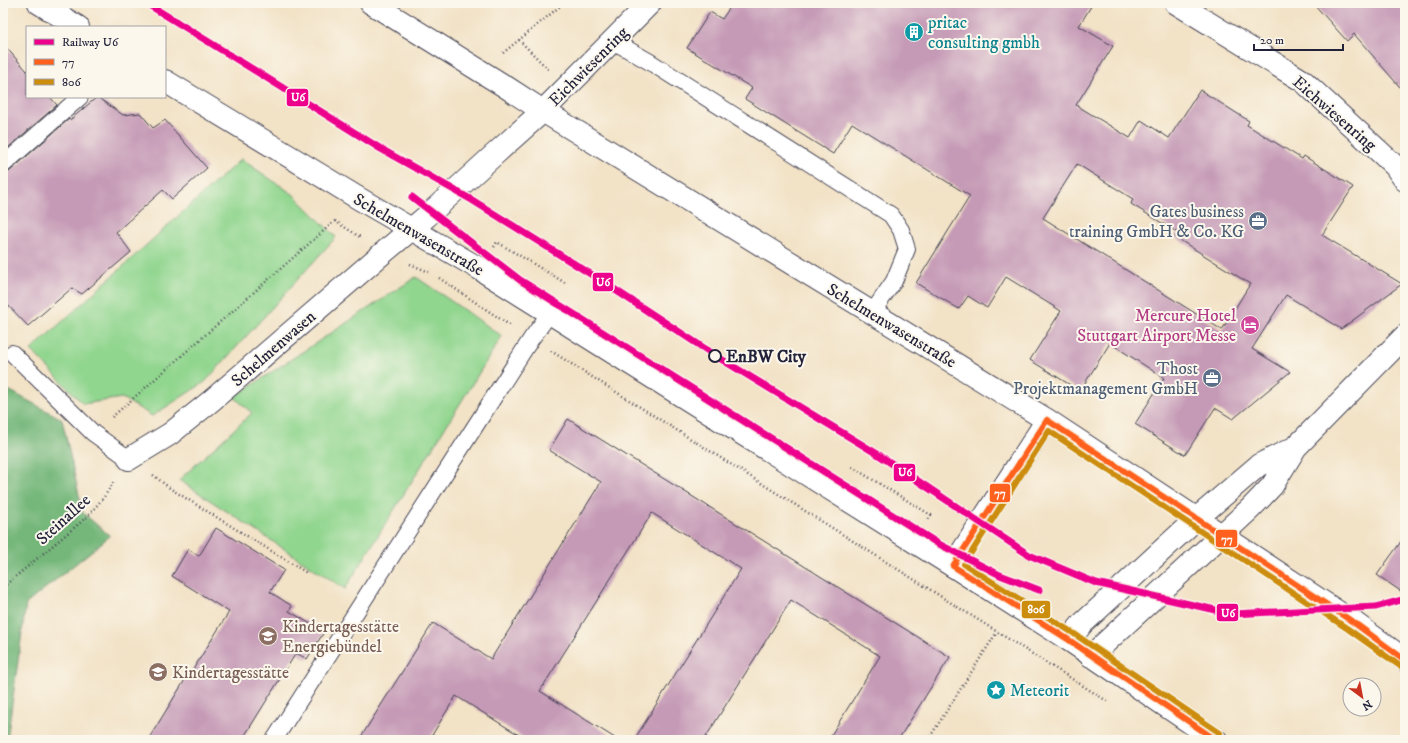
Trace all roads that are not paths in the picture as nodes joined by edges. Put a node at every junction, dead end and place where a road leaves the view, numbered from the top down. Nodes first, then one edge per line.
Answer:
1 (39, 3) edge
2 (371, 3) edge
3 (650, 3) edge
4 (1176, 3) edge
5 (76, 26) edge
6 (613, 41) junction
7 (166, 82) edge
8 (79, 98) edge
9 (543, 111) junction
10 (3, 165) edge
11 (1405, 180) edge
12 (411, 230) junction
13 (550, 313) junction
14 (872, 313) junction
15 (1405, 336) edge
16 (12, 353) dead end
17 (1047, 420) junction
18 (1296, 447) junction
19 (129, 459) joint
20 (1196, 519) junction
21 (1221, 535) junction
22 (953, 566) junction
23 (1069, 640) junction
24 (1091, 656) junction
25 (1405, 660) edge
26 (274, 740) edge
27 (1216, 740) edge

1 - 5 street
2 - 9 street, Schelmenwasenstraße
3 - 6 street, Eichwiesenring
4 - 11 street, Eichwiesenring
6 - 9 street, Eichwiesenring
6 - 14 lane
7 - 12 street, Schelmenwasenstraße
8 - 10 lane
9 - 12 street, Eichwiesenring
9 - 14 street, Schelmenwasenstraße
12 - 13 street, Schelmenwasenstraße
12 - 19 street, Schelmenwasen
13 - 22 street, Schelmenwasenstraße
13 - 26 lane
14 - 17 street, Schelmenwasenstraße
15 - 18 street
16 - 19 lane
17 - 20 street, Schelmenwasenstraße
17 - 22 street
18 - 20 street
18 - 21 street
20 - 21 street, Schelmenwasenstraße
20 - 23 street
21 - 24 street
21 - 25 street, Schelmenwasenstraße
22 - 23 street, Schelmenwasenstraße
23 - 24 street, Schelmenwasenstraße
24 - 27 street, Schelmenwasenstraße

